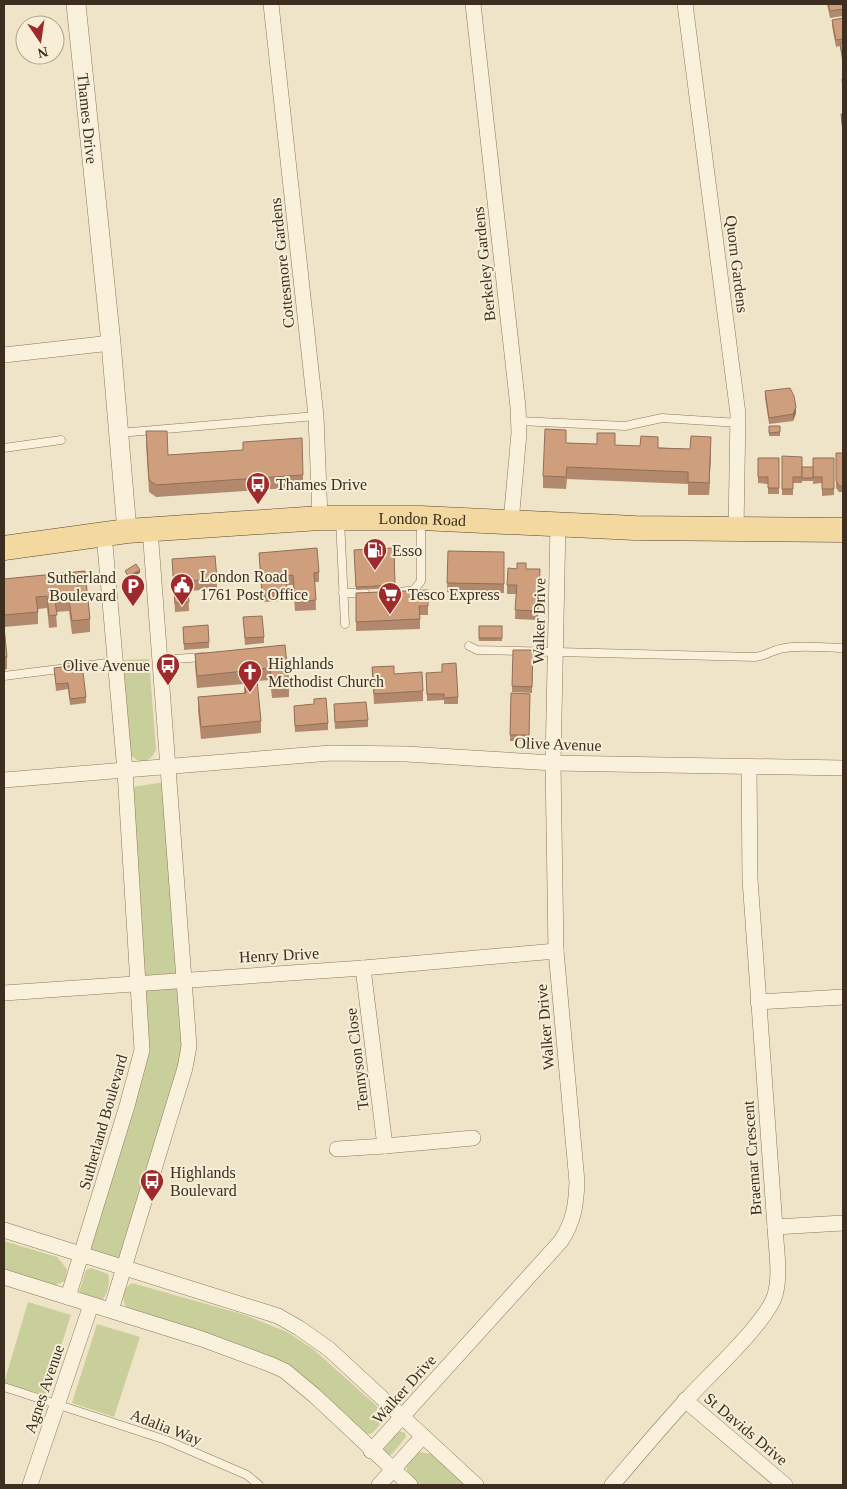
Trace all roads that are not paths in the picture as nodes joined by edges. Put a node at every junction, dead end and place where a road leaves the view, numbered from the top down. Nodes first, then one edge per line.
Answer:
1 (76, 4) edge
2 (271, 4) edge
3 (473, 4) edge
4 (685, 4) edge
5 (111, 343) junction
6 (4, 355) edge
7 (316, 416) junction
8 (518, 421) junction
9 (739, 423) junction
10 (119, 433) junction
11 (61, 440) dead end
12 (4, 448) edge
13 (330, 518) junction
14 (421, 518) junction
15 (511, 522) junction
16 (558, 524) junction
17 (138, 530) junction
18 (736, 530) junction
19 (843, 530) edge
20 (104, 534) junction
21 (4, 548) edge
22 (388, 592) edge
23 (370, 593) edge
24 (343, 594) junction
25 (345, 624) dead end
26 (469, 646) dead end
27 (843, 648) edge
28 (556, 654) junction
29 (214, 656) edge
30 (160, 660) junction
31 (115, 662) junction
32 (4, 676) edge
33 (553, 762) junction
34 (168, 766) junction
35 (749, 767) junction
36 (843, 768) edge
37 (125, 771) junction
38 (4, 780) edge
39 (556, 951) junction
40 (364, 968) junction
41 (184, 979) junction
42 (139, 982) junction
43 (4, 993) edge
44 (843, 997) edge
45 (758, 1002) junction
46 (473, 1138) dead end
47 (385, 1146) junction
48 (337, 1149) dead end
49 (843, 1223) edge
50 (775, 1227) junction
51 (4, 1230) edge
52 (82, 1253) junction
53 (123, 1266) junction
54 (4, 1277) edge
55 (68, 1297) junction
56 (91, 1305) junction
57 (111, 1310) junction
58 (4, 1387) edge
59 (685, 1400) junction
60 (58, 1403) junction
61 (402, 1417) junction
62 (423, 1436) junction
63 (371, 1451) junction
64 (393, 1470) junction
65 (30, 1485) edge
66 (259, 1485) edge
67 (379, 1485) edge
68 (410, 1485) edge
69 (476, 1485) edge
70 (612, 1485) edge
71 (785, 1485) edge

1 - 5 street, Thames Drive
2 - 7 street, Cottesmore Gardens
3 - 8 street, Berkeley Gardens
4 - 9 street, Quorn Gardens
5 - 6 street
5 - 10 street, Thames Drive
7 - 10 lane
7 - 13 street, Cottesmore Gardens
8 - 9 lane
8 - 15 street, Berkeley Gardens
9 - 18 street, Quorn Gardens
10 - 17 street, Thames Drive
11 - 12 lane
13 - 14 main road, London Road
13 - 17 main road, London Road
13 - 24 lane
14 - 15 main road, London Road
14 - 22 lane
15 - 16 main road, London Road
16 - 18 main road, London Road
16 - 28 street, Walker Drive
17 - 20 main road, London Road
17 - 30 street
18 - 19 main road, London Road
20 - 21 main road, London Road
20 - 31 street, Sutherland Boulevard
23 - 24 lane
24 - 25 lane
26 - 28 lane
27 - 28 lane
28 - 33 street, Walker Drive
29 - 30 lane
30 - 34 street
31 - 32 lane
31 - 37 street, Sutherland Boulevard
33 - 34 street, Olive Avenue
33 - 35 street, Olive Avenue
33 - 39 street, Walker Drive
34 - 37 street, Olive Avenue
34 - 41 street
35 - 36 street, Olive Avenue
35 - 45 street, Braemar Crescent
37 - 38 street, Olive Avenue
37 - 42 street, Sutherland Boulevard
39 - 40 street, Henry Drive
39 - 61 street, Walker Drive
40 - 41 street, Henry Drive
40 - 47 street, Tennyson Close
41 - 42 street, Henry Drive
41 - 53 street
42 - 43 street, Henry Drive
42 - 52 street, Sutherland Boulevard
44 - 45 street
45 - 50 street, Braemar Crescent
46 - 47 street
47 - 48 street
49 - 50 street
50 - 59 street, Braemar Crescent
51 - 52 street
52 - 53 street
52 - 55 street, Sutherland Boulevard
53 - 57 street
53 - 61 street
54 - 55 street
55 - 56 street
56 - 57 street
56 - 60 street, Agnes Avenue
57 - 63 street
58 - 60 lane, Adalia Way
59 - 70 street, Braemar Crescent
59 - 71 street, St Davids Drive
60 - 65 street, Agnes Avenue
60 - 66 lane, Adalia Way
61 - 62 street
61 - 63 street, Walker Drive
62 - 64 street
62 - 69 street
63 - 64 street
64 - 67 street
64 - 68 street

